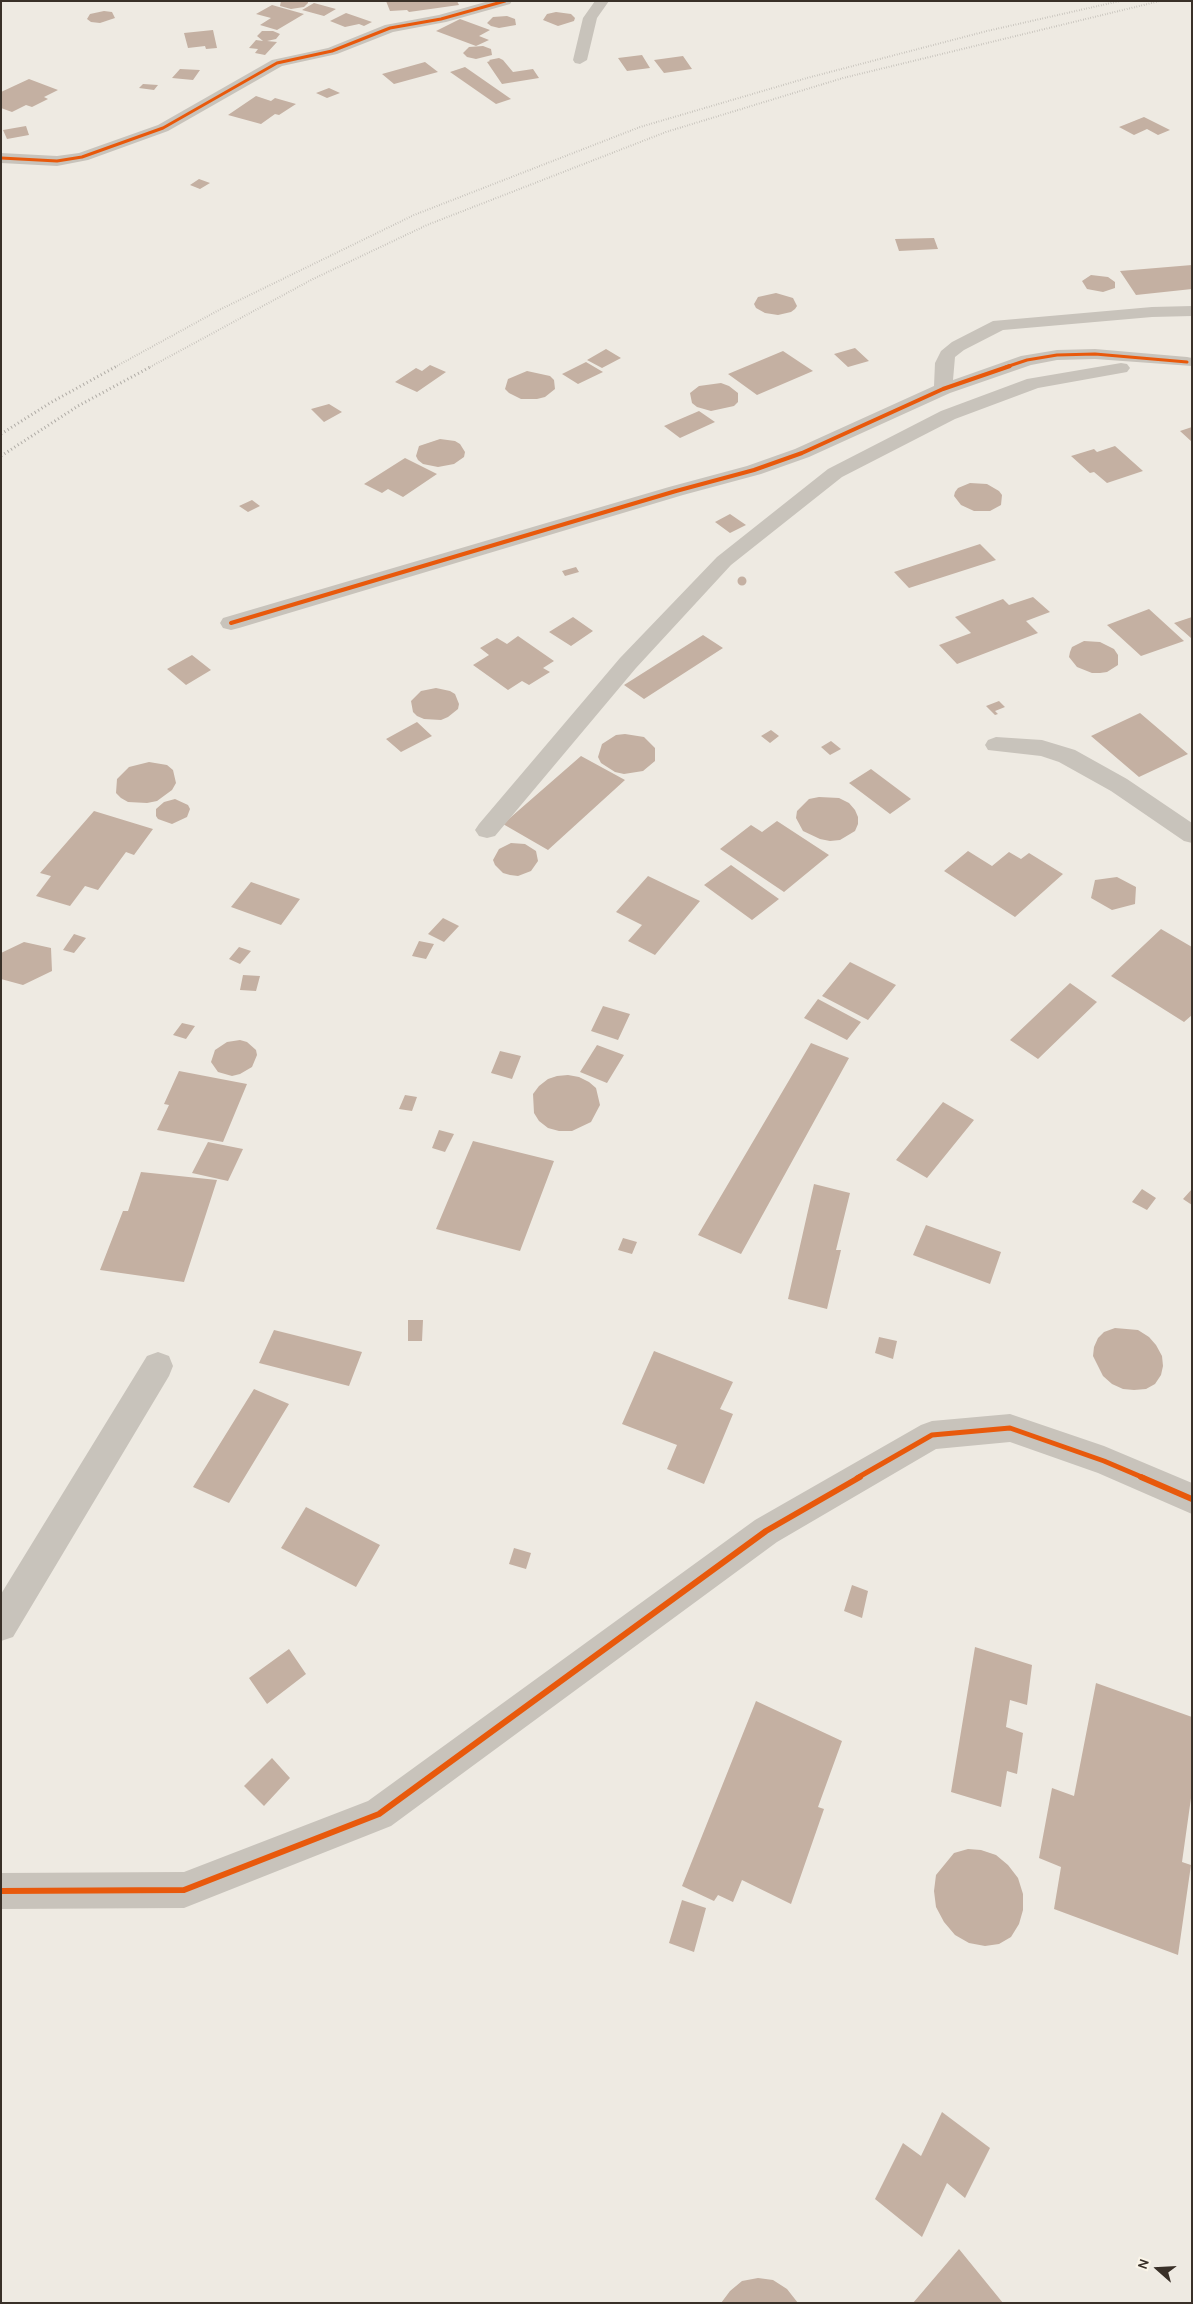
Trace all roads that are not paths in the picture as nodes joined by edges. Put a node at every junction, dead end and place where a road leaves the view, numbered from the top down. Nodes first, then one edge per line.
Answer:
1 (505, 1) edge
2 (602, 1) edge
3 (580, 60) dead end
4 (1, 158) edge
5 (1192, 311) edge
6 (1190, 362) edge
7 (943, 389) junction
8 (232, 623) dead end
9 (996, 745) dead end
10 (487, 830) dead end
11 (1192, 835) edge
12 (158, 1366) dead end
13 (1192, 1499) edge
14 (1, 1625) edge
15 (1, 1891) edge

1 - 4 street
2 - 3 street
5 - 7 street
6 - 7 street
6 - 10 street
7 - 8 street
9 - 11 street
12 - 14 street
13 - 15 street

